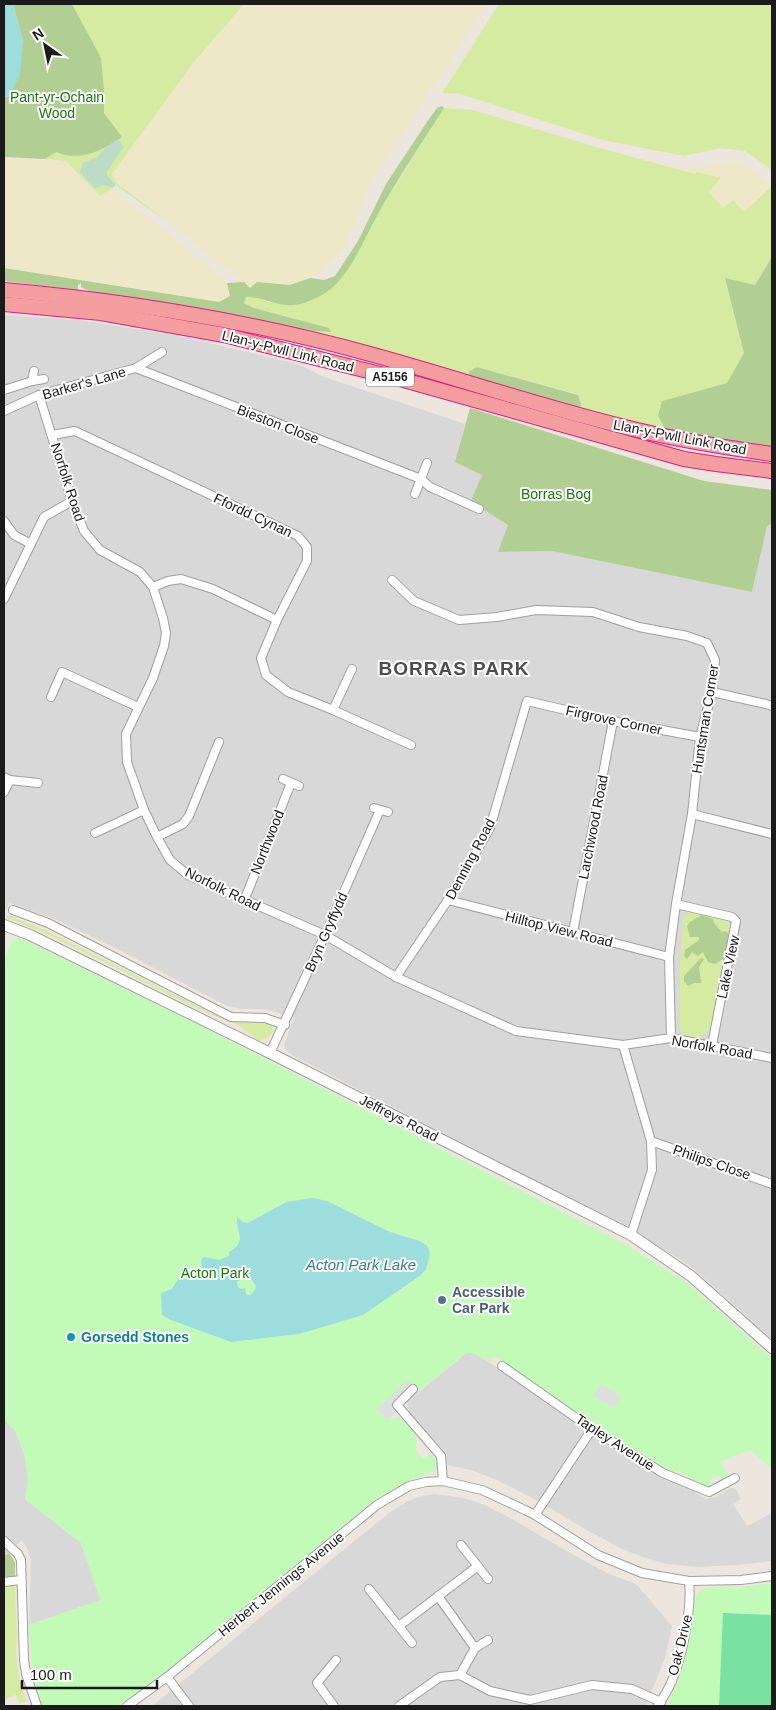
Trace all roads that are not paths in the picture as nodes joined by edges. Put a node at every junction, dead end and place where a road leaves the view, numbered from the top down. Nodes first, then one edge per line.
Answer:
1 (4, 290) edge
2 (4, 304) edge
3 (162, 352) dead end
4 (136, 368) junction
5 (34, 371) dead end
6 (44, 379) dead end
7 (32, 381) junction
8 (4, 390) edge
9 (39, 395) junction
10 (4, 411) edge
11 (52, 435) junction
12 (772, 454) edge
13 (427, 463) dead end
14 (772, 471) edge
15 (421, 479) junction
16 (415, 494) dead end
17 (72, 501) junction
18 (479, 509) dead end
19 (4, 521) edge
20 (31, 544) junction
21 (392, 580) dead end
22 (153, 587) junction
23 (4, 599) edge
24 (277, 620) junction
25 (66, 664) dead end
26 (352, 669) dead end
27 (62, 672) junction
28 (712, 692) junction
29 (51, 696) dead end
30 (527, 701) joint
31 (772, 706) edge
32 (138, 707) junction
33 (333, 710) junction
34 (614, 721) junction
35 (700, 737) junction
36 (218, 742) dead end
37 (411, 745) dead end
38 (205, 748) dead end
39 (214, 752) junction
40 (7, 778) edge
41 (283, 779) dead end
42 (38, 783) dead end
43 (291, 783) junction
44 (299, 786) dead end
45 (4, 792) edge
46 (144, 810) junction
47 (381, 810) dead end
48 (692, 814) junction
49 (95, 833) dead end
50 (772, 834) edge
51 (157, 837) junction
52 (448, 900) junction
53 (244, 901) junction
54 (676, 904) junction
55 (12, 910) dead end
56 (4, 925) edge
57 (573, 932) junction
58 (325, 936) junction
59 (669, 957) junction
60 (396, 977) junction
61 (284, 1025) junction
62 (671, 1038) junction
63 (623, 1045) junction
64 (712, 1045) junction
65 (270, 1053) junction
66 (772, 1058) edge
67 (651, 1141) junction
68 (772, 1184) edge
69 (631, 1235) junction
70 (772, 1348) edge
71 (502, 1366) dead end
72 (413, 1389) dead end
73 (592, 1429) junction
74 (735, 1478) dead end
75 (443, 1481) junction
76 (536, 1515) junction
77 (4, 1541) edge
78 (461, 1545) dead end
79 (478, 1566) junction
80 (772, 1576) edge
81 (488, 1579) dead end
82 (21, 1580) junction
83 (4, 1582) edge
84 (689, 1582) junction
85 (369, 1589) dead end
86 (438, 1596) junction
87 (399, 1626) junction
88 (488, 1640) dead end
89 (412, 1643) dead end
90 (475, 1648) junction
91 (336, 1660) dead end
92 (460, 1675) junction
93 (167, 1677) junction
94 (529, 1703) edge
95 (659, 1704) edge
96 (37, 1706) edge
97 (127, 1706) edge
98 (189, 1706) edge
99 (334, 1706) edge
100 (399, 1706) edge

1 - 12 highway, Llan-y-Pwll Link Road / A5156
2 - 14 highway, Llan-y-Pwll Link Road / A5156
3 - 4 street, Barker's Lane
4 - 9 street, Barker's Lane
4 - 15 street, Bieston Close
5 - 7 street
6 - 7 street
7 - 8 street
9 - 10 street, Barker's Lane
9 - 11 street, Norfolk Road
11 - 17 street, Norfolk Road
11 - 24 street, Ffordd Cynan
13 - 15 street
15 - 16 street
15 - 18 street, Bieston Close
17 - 20 street
17 - 22 street, Norfolk Road
19 - 20 street
20 - 23 street
21 - 28 street, Huntsman Corner
22 - 24 street
22 - 32 street, Norfolk Road
24 - 33 street, Ffordd Cynan
25 - 27 street
26 - 33 street
27 - 29 street
27 - 32 street
28 - 31 street
28 - 35 street, Huntsman Corner
30 - 34 street, Firgrove Corner
30 - 52 street, Denning Road
32 - 46 street, Norfolk Road
33 - 37 street, Ffordd Cynan
34 - 35 street, Firgrove Corner
34 - 57 street, Larchwood Road
35 - 48 street, Huntsman Corner
36 - 39 street
38 - 39 street
39 - 51 street
40 - 42 street
40 - 45 street
41 - 43 street
43 - 44 street
43 - 53 street, Northwood
46 - 49 street
46 - 51 street, Norfolk Road
47 - 58 street, Bryn Gryffydd
48 - 50 street
48 - 54 street, Huntsman Corner
51 - 53 street, Norfolk Road
52 - 57 street, Hilltop View Road
52 - 60 street, Denning Road
53 - 58 street, Norfolk Road
54 - 59 street, Huntsman Corner
54 - 64 street, Lake View
55 - 61 street
56 - 65 street, Jeffreys Road
57 - 59 street, Hilltop View Road
58 - 60 street, Norfolk Road
58 - 61 street, Bryn Gryffydd
59 - 62 street, Huntsman Corner
60 - 63 street, Norfolk Road
61 - 65 street, Bryn Gryffydd
62 - 63 street, Norfolk Road
62 - 64 street, Norfolk Road
63 - 67 street
64 - 66 street, Norfolk Road
65 - 69 street, Jeffreys Road
67 - 68 street, Philips Close
67 - 69 street
69 - 70 street, Jeffreys Road
71 - 73 street, Tapley Avenue
72 - 75 street
73 - 74 street, Tapley Avenue
73 - 76 street
75 - 76 street, Herbert Jennings Avenue
75 - 93 street, Herbert Jennings Avenue
76 - 84 street, Herbert Jennings Avenue
77 - 82 street
78 - 79 street
79 - 81 street
79 - 86 street
80 - 84 street, Herbert Jennings Avenue
82 - 83 street
82 - 96 street
84 - 95 street, Oak Drive
85 - 87 street
86 - 87 street
86 - 90 street
87 - 89 street
88 - 90 street
90 - 92 street
91 - 99 street
92 - 94 street
92 - 100 street
93 - 97 street, Herbert Jennings Avenue
93 - 98 street
94 - 95 street

